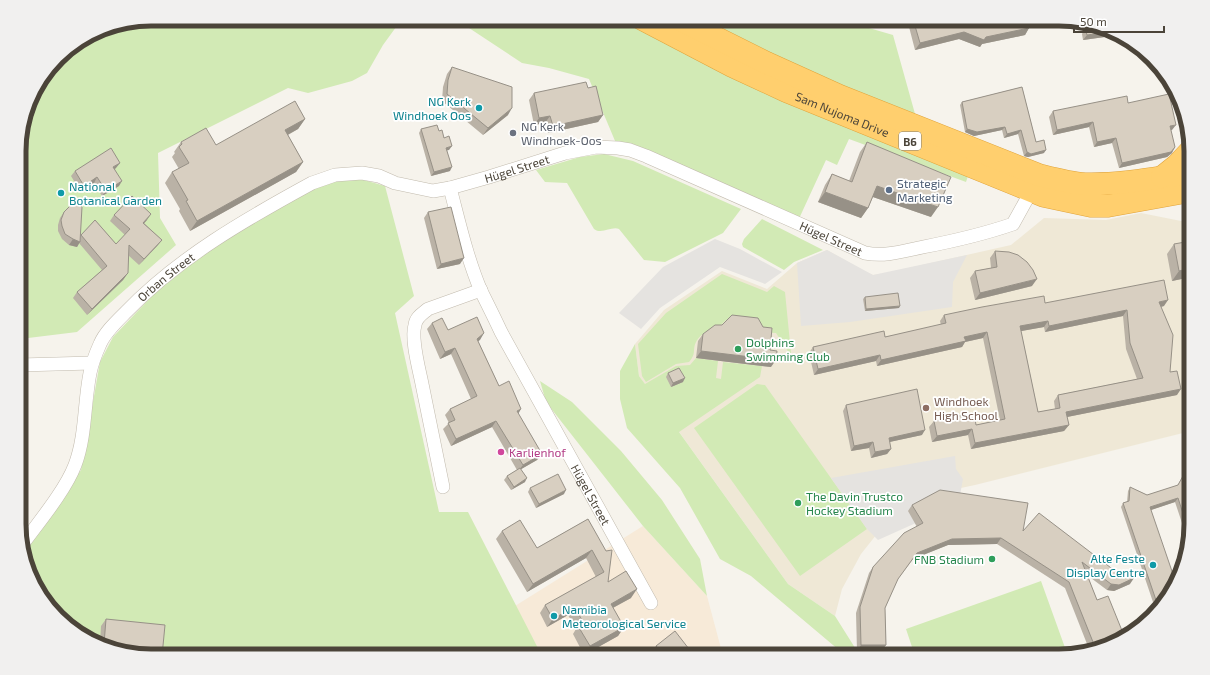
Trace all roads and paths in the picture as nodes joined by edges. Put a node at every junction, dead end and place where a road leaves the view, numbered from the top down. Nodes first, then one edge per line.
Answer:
1 (655, 26) edge
2 (693, 26) edge
3 (1184, 158) edge
4 (1184, 176) edge
5 (1036, 183) junction
6 (1161, 187) junction
7 (450, 188) junction
8 (1184, 190) edge
9 (1184, 204) edge
10 (481, 290) junction
11 (92, 363) junction
12 (26, 365) edge
13 (443, 487) dead end
14 (27, 538) edge
15 (651, 603) dead end

1 - 5 highway, Sam Nujoma Drive / B6
2 - 5 highway, Sam Nujoma Drive / B6
3 - 6 highway
4 - 6 highway, Sam Nujoma Drive / B6
5 - 6 highway, Sam Nujoma Drive / B6
5 - 7 street, Hügel Street
6 - 8 highway, Sam Nujoma Drive / B6
6 - 9 highway
7 - 10 street, Hügel Street
7 - 11 street, Orban Street
10 - 13 street
10 - 15 street, Hügel Street
11 - 12 street
11 - 14 street, Orban Street

